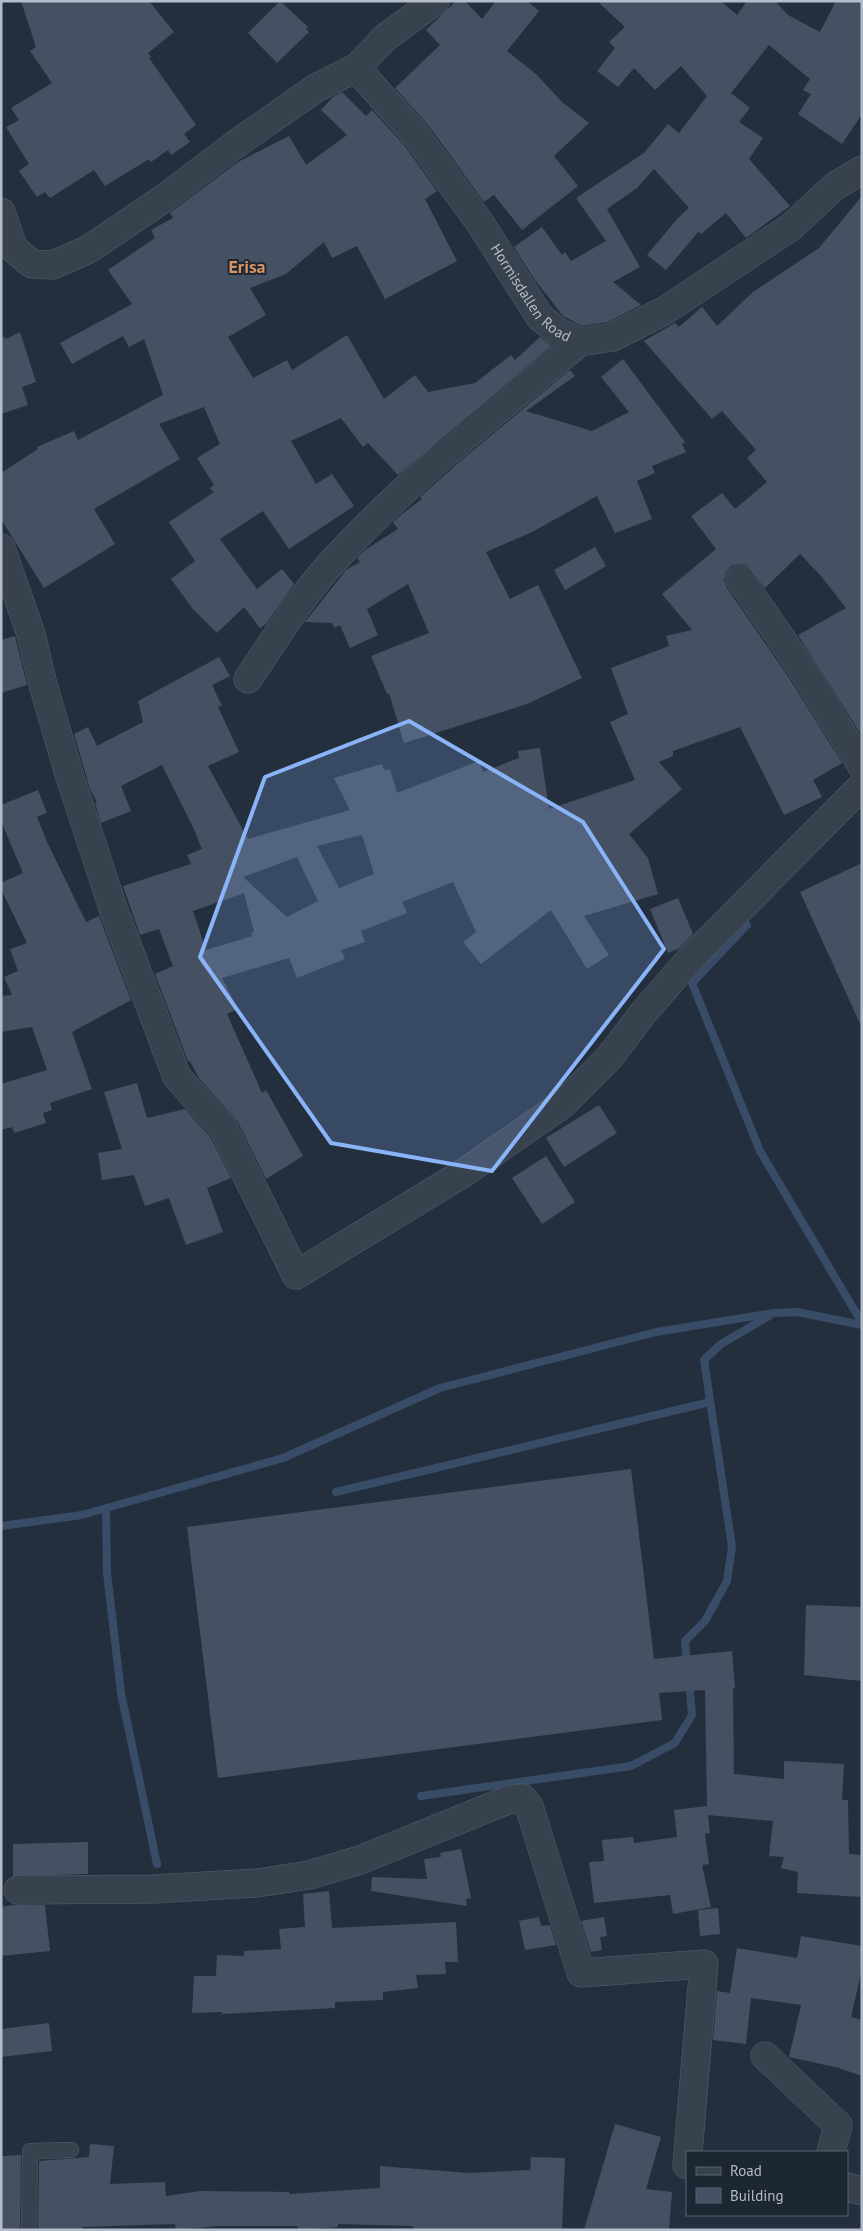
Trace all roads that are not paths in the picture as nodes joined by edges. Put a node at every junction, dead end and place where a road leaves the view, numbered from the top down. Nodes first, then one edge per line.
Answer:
1 (435, 1) edge
2 (356, 68) junction
3 (862, 170) edge
4 (1, 212) edge
5 (580, 342) junction
6 (1, 548) edge
7 (740, 579) dead end
8 (248, 679) dead end
9 (862, 766) edge
10 (862, 786) edge
11 (18, 1890) dead end
12 (765, 2056) dead end
13 (72, 2150) dead end
14 (686, 2151) edge
15 (831, 2151) edge
16 (848, 2187) edge
17 (862, 2191) edge
18 (29, 2230) edge

1 - 2 street
2 - 4 street
2 - 5 street, Hormisdallen Road
3 - 5 street, Hormisdallen Road
5 - 8 street
6 - 10 street
7 - 9 street
11 - 14 street
12 - 15 street
13 - 18 lane
16 - 17 street

